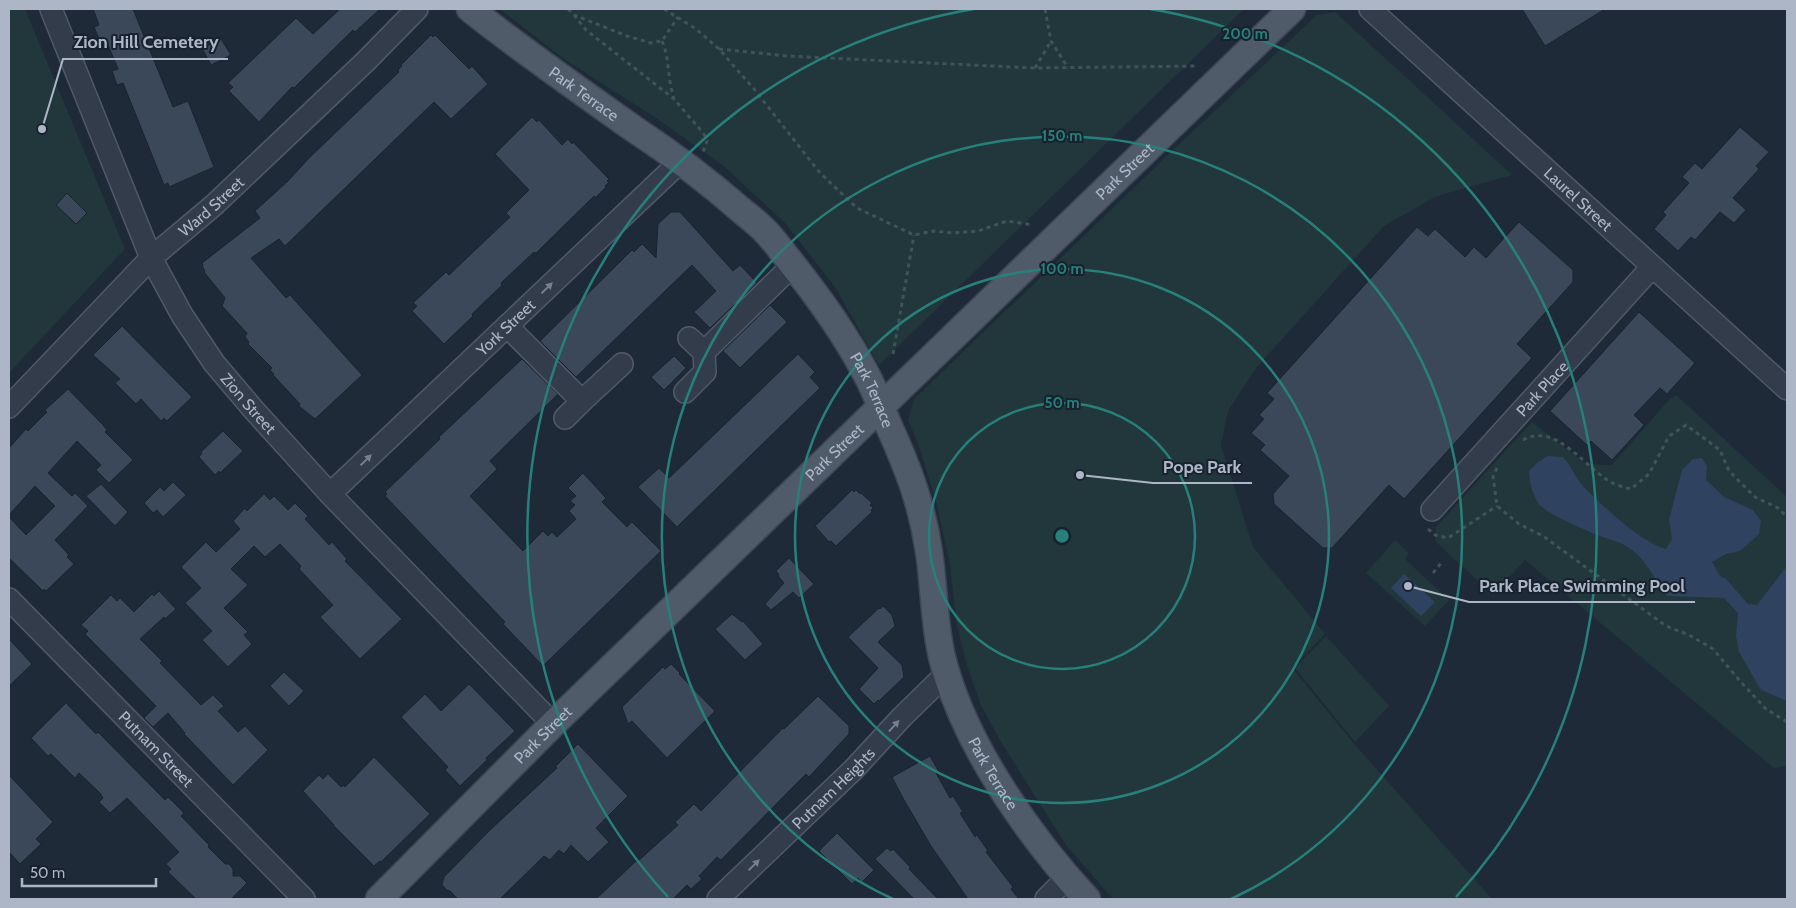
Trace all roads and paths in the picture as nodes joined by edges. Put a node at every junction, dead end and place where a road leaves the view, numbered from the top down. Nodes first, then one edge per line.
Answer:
1 (51, 9) edge
2 (417, 9) edge
3 (470, 9) edge
4 (568, 9) edge
5 (664, 9) edge
6 (1045, 9) edge
7 (1292, 9) edge
8 (1370, 9) edge
9 (574, 14) junction
10 (678, 17) junction
11 (1051, 40) junction
12 (662, 41) junction
13 (719, 49) junction
14 (1198, 66) dead end
15 (1035, 68) junction
16 (1068, 68) junction
17 (674, 99) junction
18 (686, 165) junction
19 (1033, 225) dead end
20 (914, 235) junction
21 (151, 258) junction
22 (793, 265) junction
23 (1652, 267) junction
24 (507, 326) junction
25 (689, 338) dead end
26 (704, 352) junction
27 (894, 354) dead end
28 (622, 364) dead end
29 (1787, 389) edge
30 (685, 392) dead end
31 (582, 401) junction
32 (9, 407) edge
33 (881, 407) junction
34 (565, 418) dead end
35 (1517, 444) dead end
36 (1501, 462) dead end
37 (330, 494) junction
38 (1498, 506) junction
39 (1787, 517) edge
40 (1430, 519) joint
41 (1442, 562) dead end
42 (1433, 573) dead end
43 (9, 600) edge
44 (946, 674) junction
45 (1787, 722) edge
46 (554, 724) junction
47 (1067, 878) junction
48 (304, 899) edge
49 (379, 899) edge
50 (718, 899) edge
51 (1046, 899) edge
52 (1087, 899) edge

1 - 21 street, Zion Street
2 - 21 street, Ward Street
3 - 18 main road, Park Terrace
4 - 9 path
5 - 10 path
6 - 11 path
7 - 33 main road, Park Street
8 - 23 street, Laurel Street
9 - 12 path
9 - 17 path
10 - 12 path
10 - 13 path
11 - 15 path
11 - 16 path
12 - 17 path
13 - 15 path
13 - 20 path
14 - 16 path
15 - 16 path
17 - 18 path
18 - 22 main road, Park Terrace
24 -> 18 street, York Street
19 - 20 path
20 - 27 path
21 - 32 street, Ward Street
21 - 37 street, Zion Street
22 - 26 street
22 - 33 main road, Park Terrace
23 - 29 street, Laurel Street
23 - 40 street, Park Place
24 - 31 street
37 -> 24 street, York Street
25 - 26 street
26 - 30 street
28 - 31 street
31 - 34 street
33 - 44 main road, Park Terrace
33 - 46 main road, Park Street
35 - 39 path
36 - 38 path
37 - 46 street, Zion Street
38 - 40 path
38 - 45 path
41 - 42 path
43 - 48 street, Putnam Street
44 - 47 main road, Park Terrace
50 -> 44 street, Putnam Heights
46 - 49 main road, Park Street
47 - 51 street
47 - 52 main road, Park Terrace

